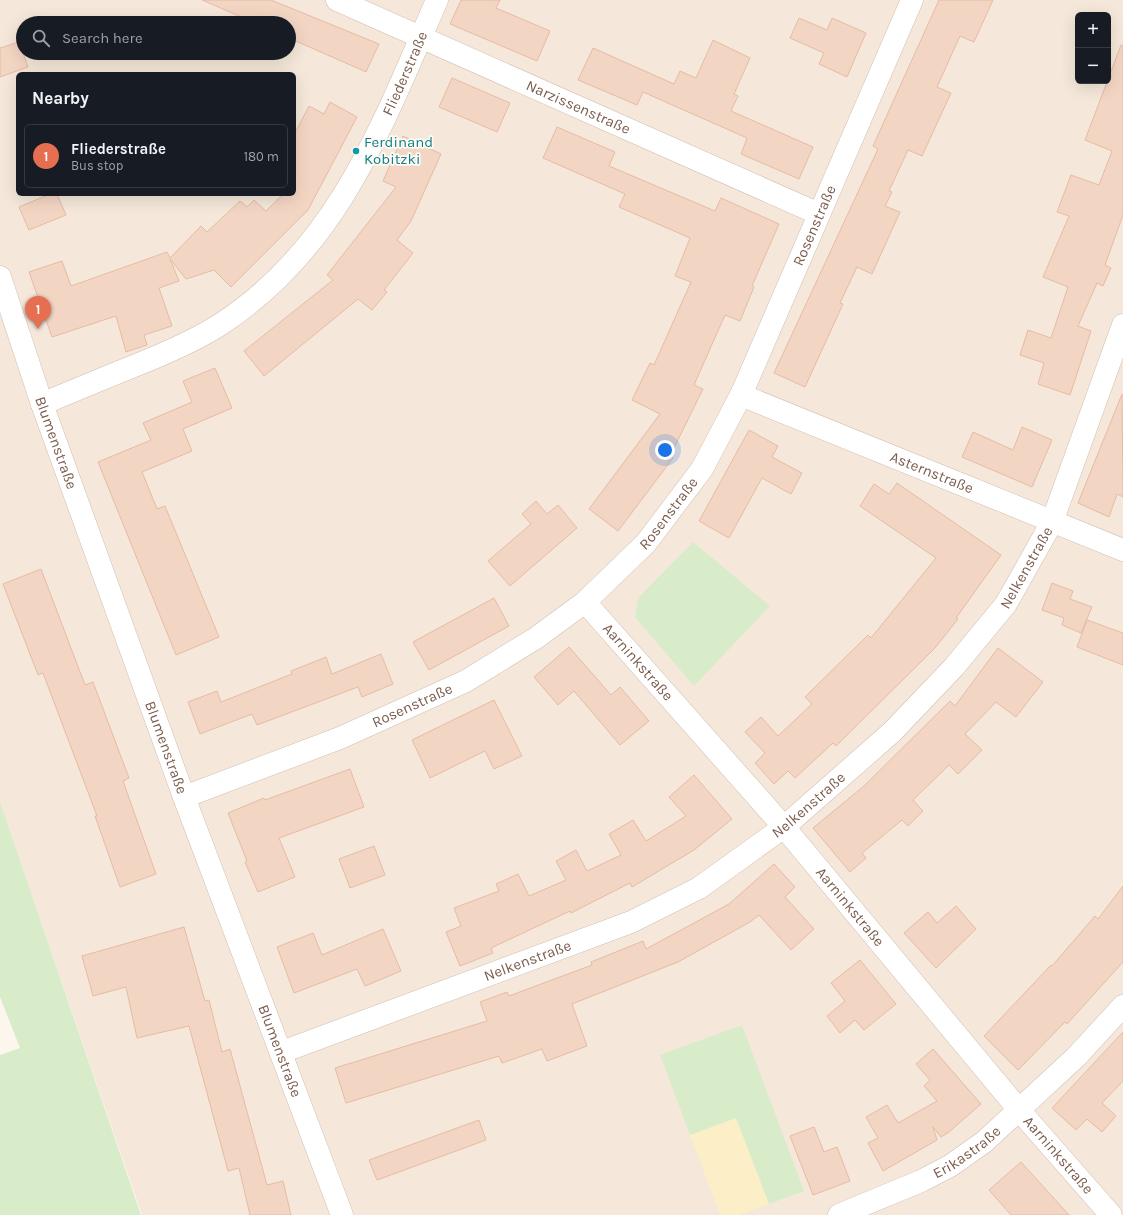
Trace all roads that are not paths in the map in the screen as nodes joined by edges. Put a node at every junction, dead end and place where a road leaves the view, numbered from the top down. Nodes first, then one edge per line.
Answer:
1 (337, 0) edge
2 (437, 0) edge
3 (912, 0) edge
4 (420, 37) junction
5 (819, 214) junction
6 (0, 277) edge
7 (1123, 325) edge
8 (741, 395) junction
9 (42, 404) junction
10 (1052, 522) junction
11 (1123, 550) edge
12 (585, 602) junction
13 (184, 797) junction
14 (784, 827) junction
15 (1123, 1006) edge
16 (282, 1052) junction
17 (1019, 1110) junction
18 (342, 1215) edge
19 (838, 1215) edge
20 (1111, 1215) edge

1 - 4 street, Narzissenstraße
2 - 4 street, Fliederstraße
3 - 5 street, Rosenstraße
4 - 5 street, Narzissenstraße
4 - 9 street, Fliederstraße
5 - 8 street, Rosenstraße
6 - 9 street, Blumenstraße
7 - 10 street, Nelkenstraße
8 - 10 street, Asternstraße
8 - 12 street, Rosenstraße
9 - 13 street, Blumenstraße
10 - 11 street, Asternstraße
10 - 14 street, Nelkenstraße
12 - 13 street, Rosenstraße
12 - 14 street, Aarninkstraße
13 - 16 street, Blumenstraße
14 - 16 street, Nelkenstraße
14 - 17 street, Aarninkstraße
15 - 17 street, Erikastraße
16 - 18 street, Blumenstraße
17 - 19 street, Erikastraße
17 - 20 street, Aarninkstraße

